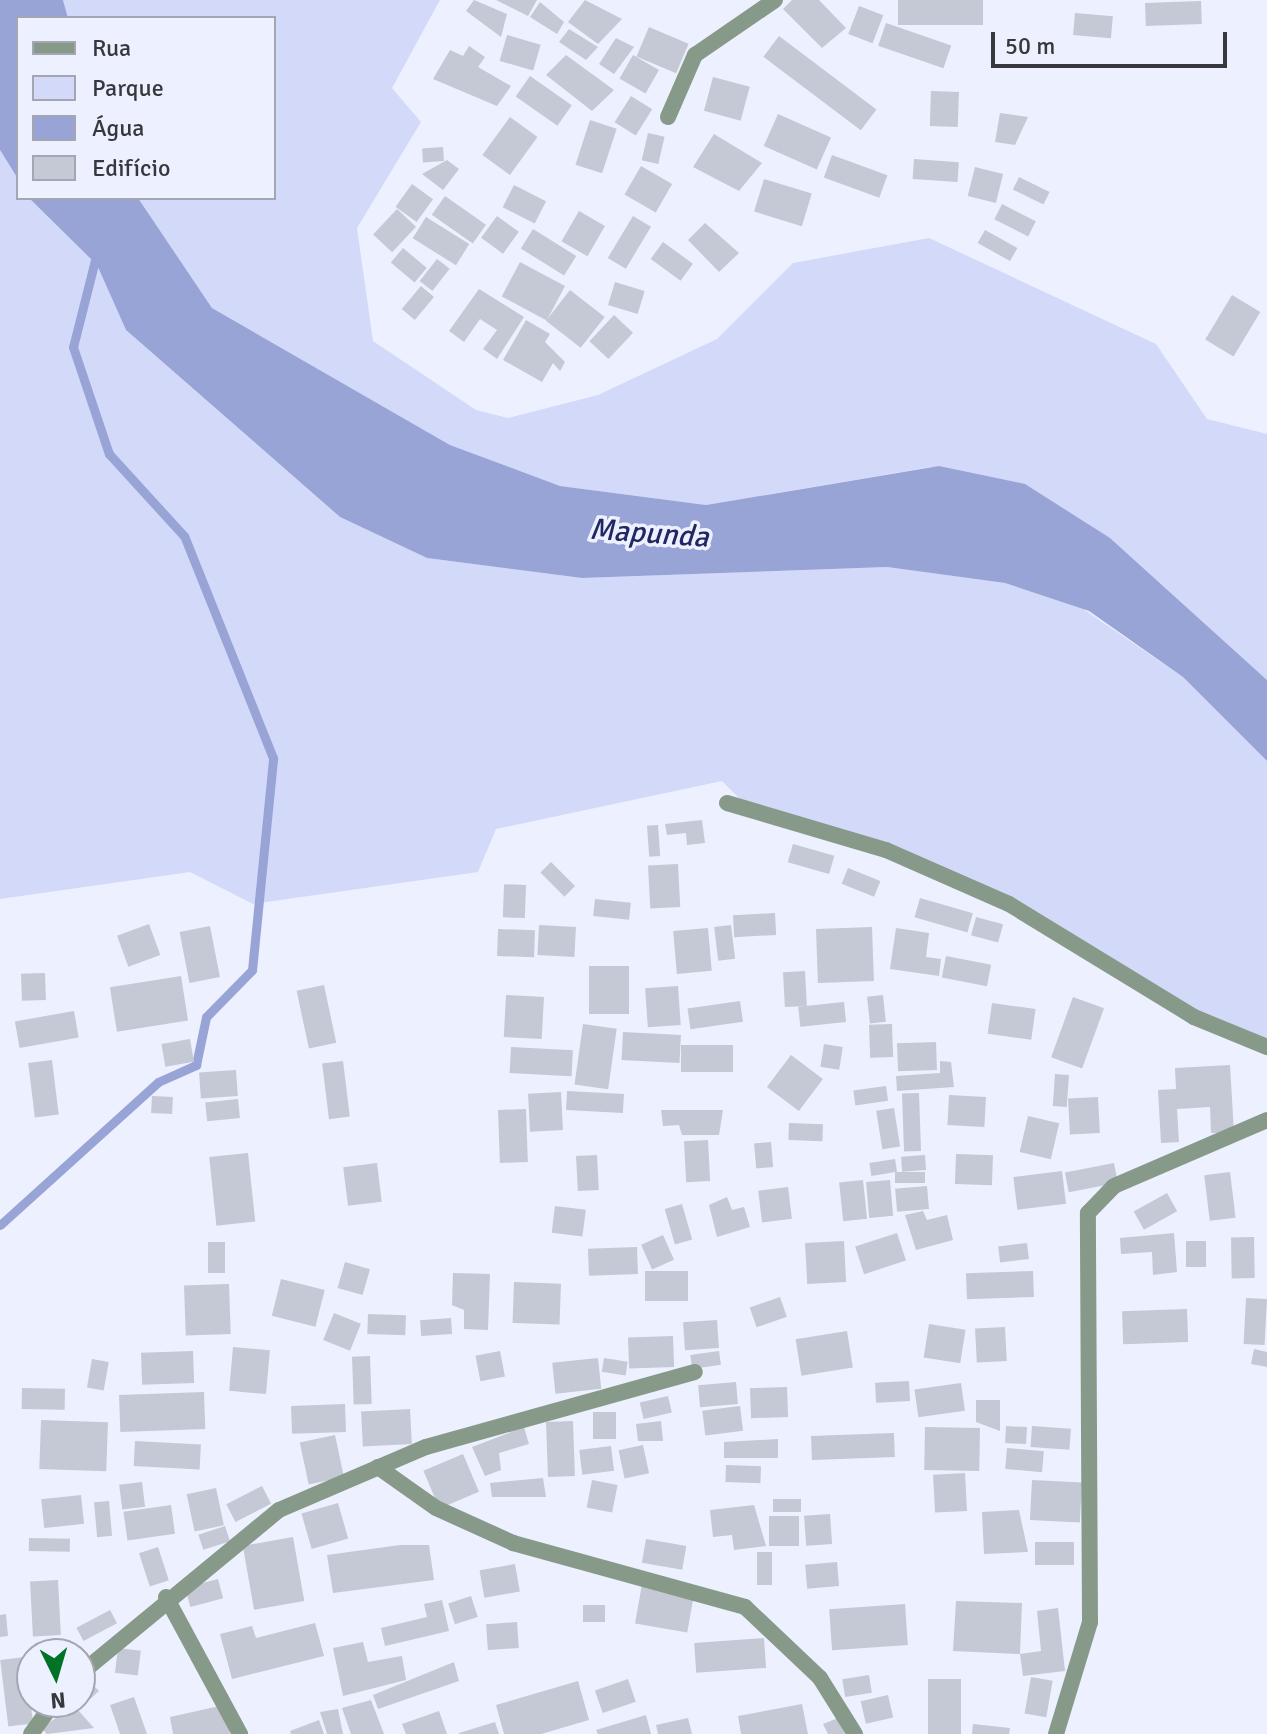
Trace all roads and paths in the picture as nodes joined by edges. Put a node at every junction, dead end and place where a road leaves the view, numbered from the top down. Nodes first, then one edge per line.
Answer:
1 (775, 0) edge
2 (668, 117) dead end
3 (727, 803) dead end
4 (1267, 1047) edge
5 (1264, 1127) edge
6 (695, 1372) dead end
7 (378, 1467) junction
8 (166, 1597) junction
9 (96, 1660) edge
10 (240, 1734) edge
11 (855, 1734) edge
12 (1056, 1734) edge

1 - 2 street
3 - 4 street
5 - 12 street
6 - 7 street
7 - 8 street
7 - 11 street
8 - 9 street
8 - 10 street

